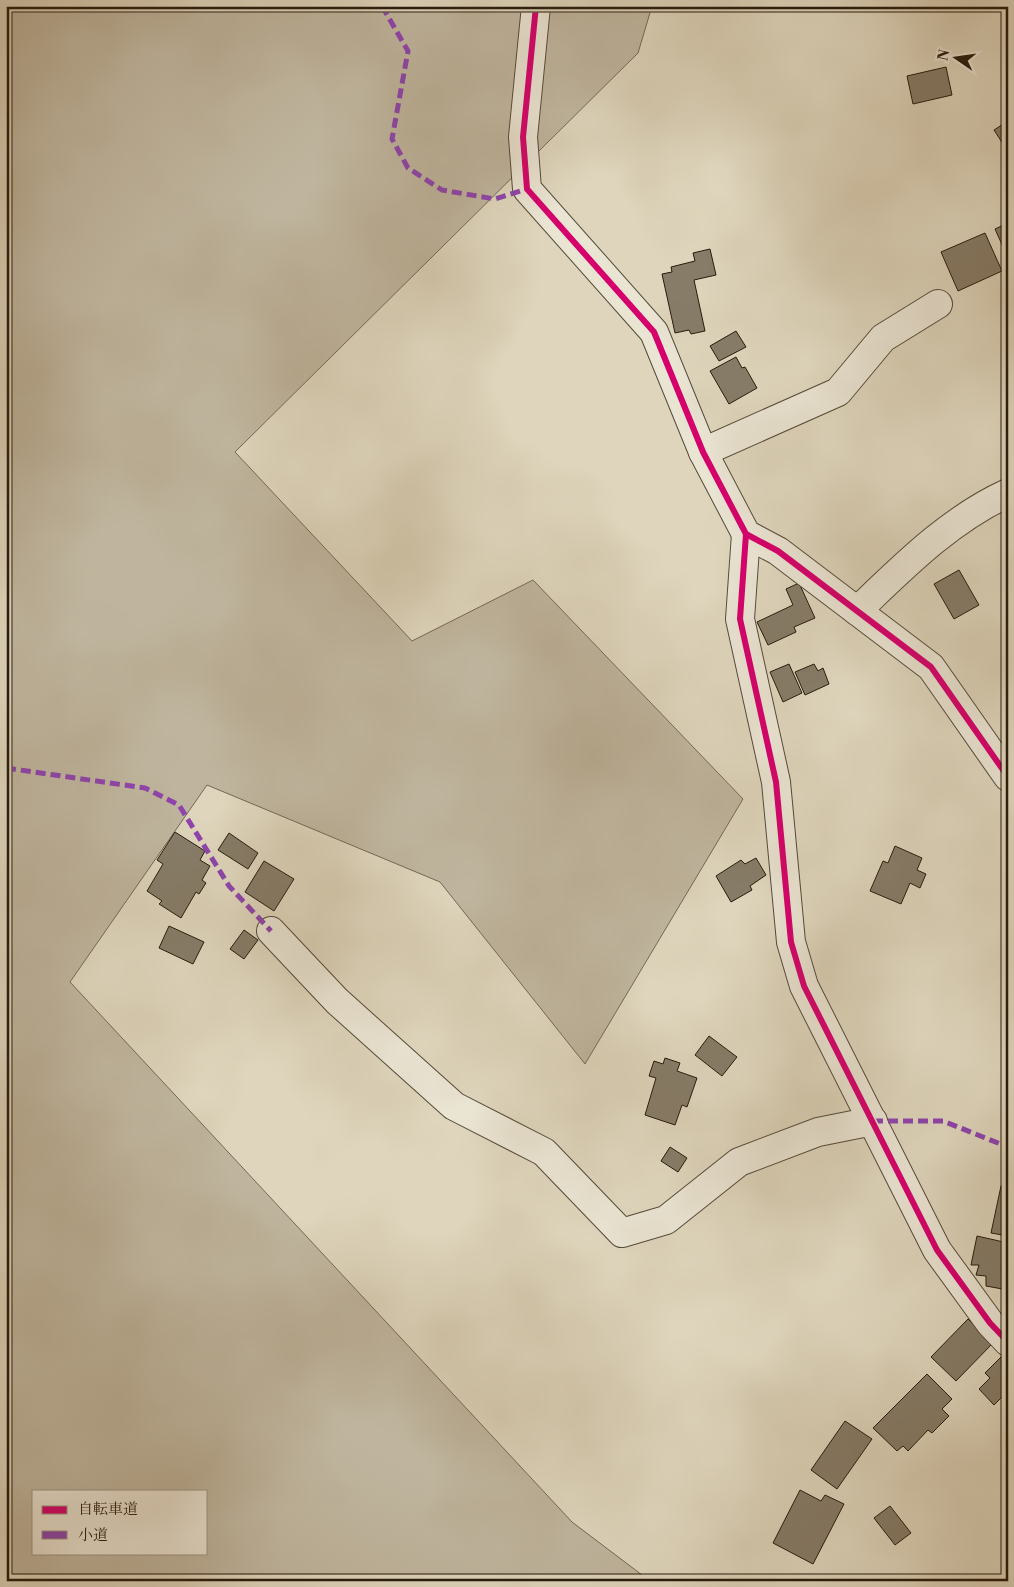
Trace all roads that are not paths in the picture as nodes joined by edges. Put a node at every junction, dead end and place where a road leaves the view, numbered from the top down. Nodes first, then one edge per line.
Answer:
1 (536, 6) edge
2 (938, 304) dead end
3 (703, 452) junction
4 (1008, 493) edge
5 (746, 534) junction
6 (857, 611) junction
7 (1008, 777) edge
8 (270, 931) dead end
9 (872, 1121) junction
10 (1008, 1342) edge

1 - 3 street
2 - 3 street
3 - 5 street
4 - 6 street
5 - 6 street
5 - 9 street
6 - 7 street
8 - 9 street
9 - 10 street

